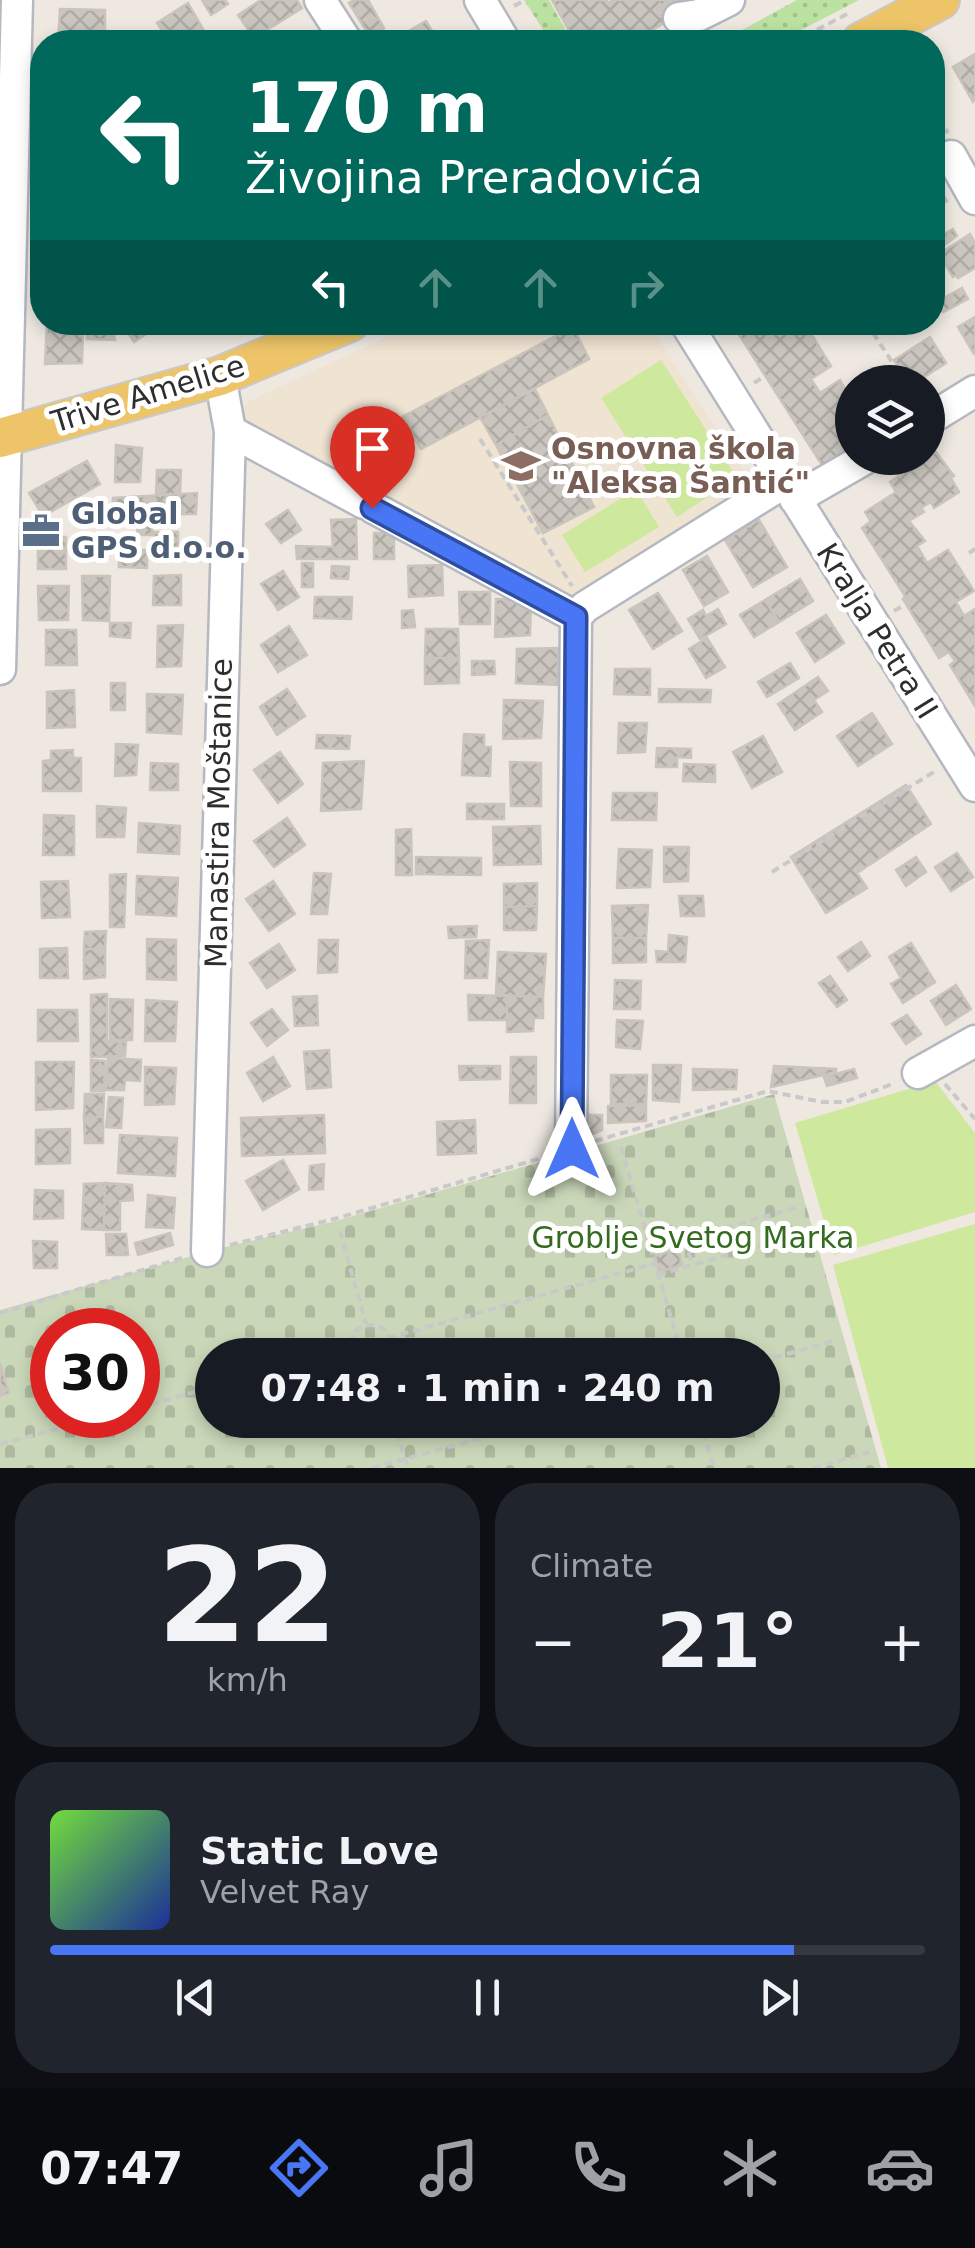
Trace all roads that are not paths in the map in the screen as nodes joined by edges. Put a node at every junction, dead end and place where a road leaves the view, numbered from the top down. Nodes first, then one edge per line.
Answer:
1 (17, 0) edge
2 (320, 0) edge
3 (480, 0) edge
4 (729, 0) edge
5 (940, 0) edge
6 (680, 18) dead end
7 (859, 26) edge
8 (340, 30) edge
9 (498, 30) edge
10 (949, 144) road end
11 (975, 200) edge
12 (319, 335) edge
13 (692, 335) edge
14 (220, 376) junction
15 (975, 391) edge
16 (945, 410) edge
17 (230, 432) junction
18 (3, 437) edge
19 (835, 471) edge
20 (790, 490) junction
21 (580, 612) junction
22 (0, 669) edge
23 (975, 786) edge
24 (975, 1041) edge
25 (924, 1070) road end
26 (572, 1149) road end
27 (208, 1251) road end

1 - 18 street
2 - 8 street
3 - 9 street
4 - 6 street
5 - 7 main road
10 - 11 street
12 - 14 main road, Trive Amelice
13 - 20 street, Kralja Petra II
14 - 17 street, Manastira Moštanice
14 - 18 main road, Trive Amelice
15 - 16 street
17 - 21 street
17 - 27 street, Manastira Moštanice
18 - 22 street
19 - 20 street
20 - 21 street
20 - 23 street, Kralja Petra II
21 - 26 street
24 - 25 street

